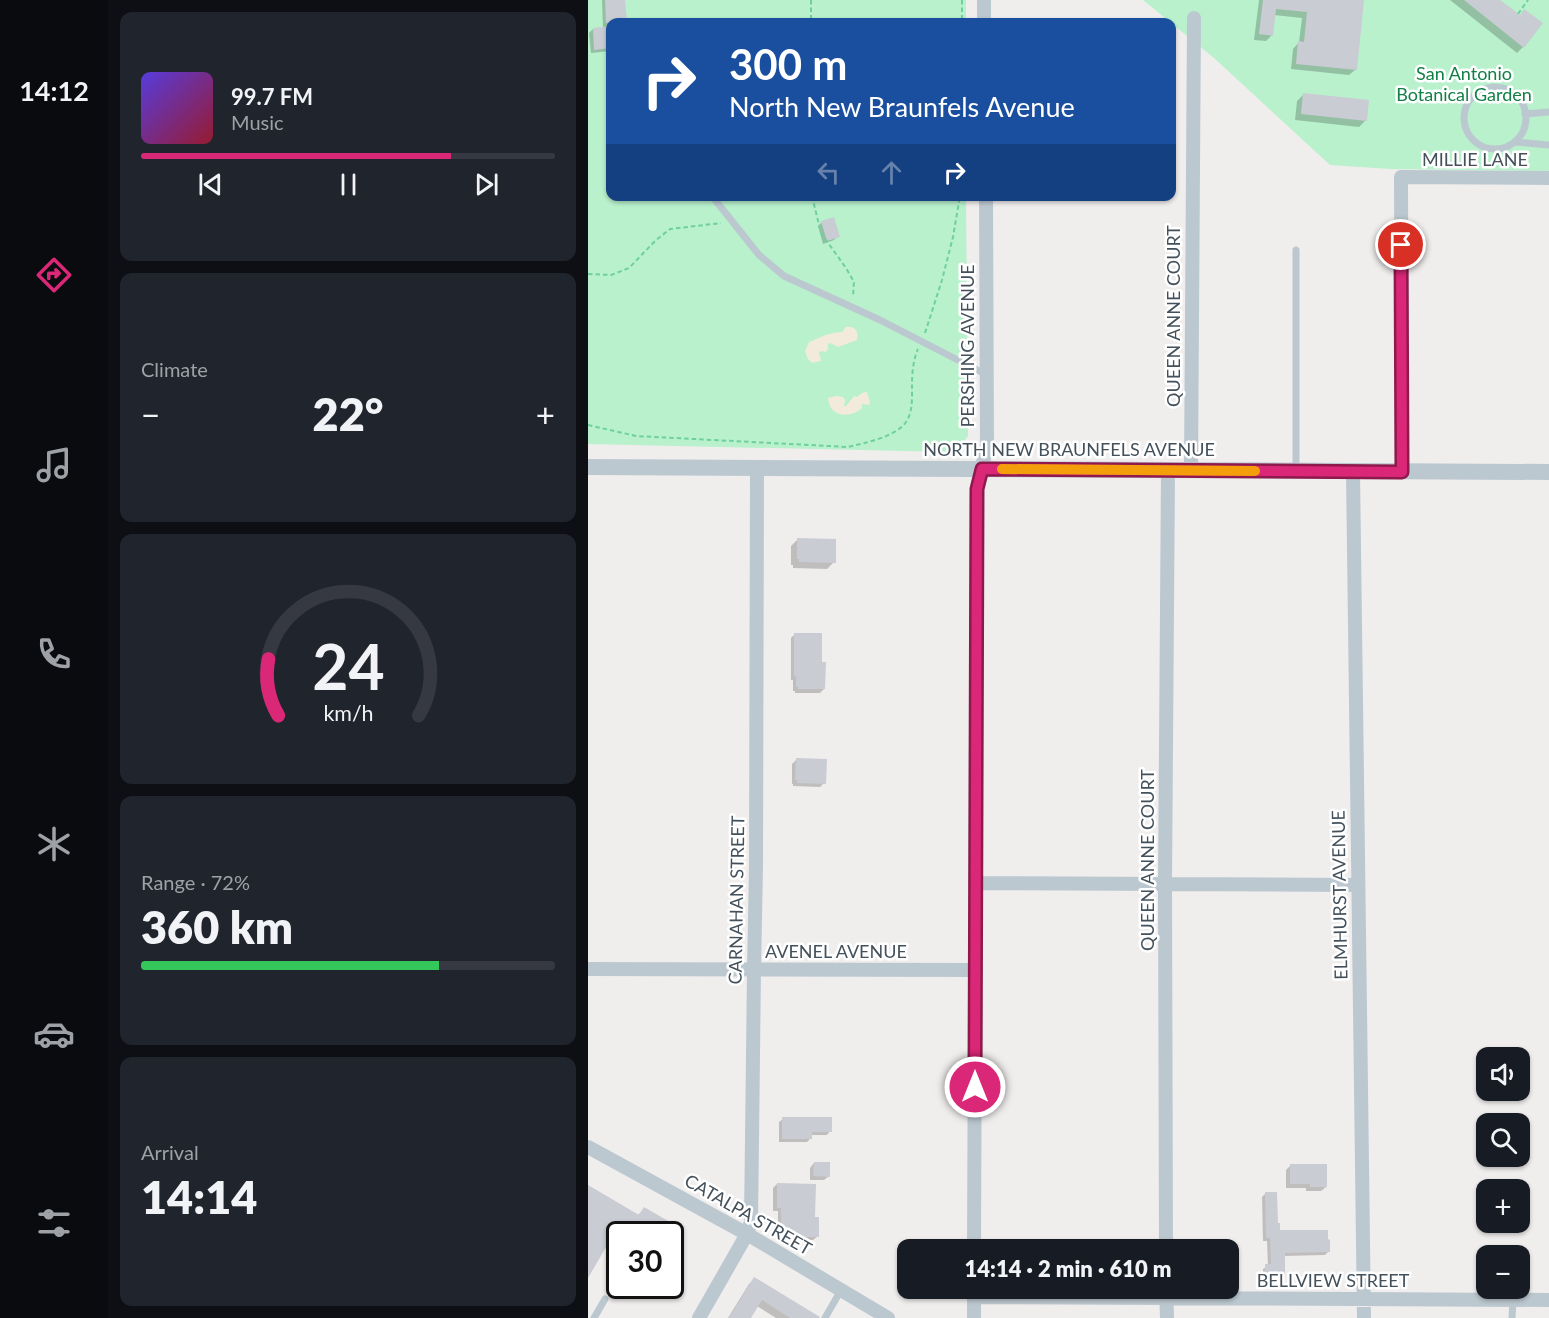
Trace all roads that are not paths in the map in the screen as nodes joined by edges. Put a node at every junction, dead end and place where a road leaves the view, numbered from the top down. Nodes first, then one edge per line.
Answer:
1 (984, 0) edge
2 (984, 18) edge
3 (1194, 18) dead end
4 (1549, 112) edge
5 (1525, 114) junction
6 (1515, 142) junction
7 (1549, 145) edge
8 (1549, 178) edge
9 (716, 201) edge
10 (986, 201) edge
11 (1296, 250) dead end
12 (987, 375) junction
13 (588, 467) edge
14 (757, 468) junction
15 (982, 469) junction
16 (1168, 470) junction
17 (1191, 471) junction
18 (1296, 471) junction
19 (1353, 471) junction
20 (1402, 472) junction
21 (1549, 472) edge
22 (976, 883) junction
23 (1165, 883) junction
24 (1358, 885) junction
25 (588, 969) edge
26 (754, 970) junction
27 (976, 970) junction
28 (588, 1147) edge
29 (747, 1234) junction
30 (974, 1239) edge
31 (1166, 1239) edge
32 (841, 1290) junction
33 (1239, 1295) edge
34 (606, 1299) dead end
35 (974, 1299) edge
36 (1166, 1299) edge
37 (1364, 1299) junction
38 (1513, 1300) junction
39 (1549, 1300) edge
40 (870, 1313) edge
41 (594, 1318) edge
42 (699, 1318) edge
43 (825, 1318) edge
44 (888, 1318) edge
45 (974, 1318) edge
46 (1167, 1318) edge
47 (1364, 1318) edge
48 (1512, 1318) edge

1 - 2 street
3 - 17 street, QUEEN ANNE COURT
4 - 5 lane
5 - 6 lane
5 - 6 lane
6 - 7 lane
8 - 20 street, MILLIE LANE
9 - 12 lane
10 - 12 street, PERSHING AVENUE
11 - 18 lane
12 - 15 street, PERSHING AVENUE
13 - 14 street, NORTH NEW BRAUNFELS AVENUE
14 - 15 street, NORTH NEW BRAUNFELS AVENUE
14 - 26 street, CARNAHAN STREET
15 - 16 street, NORTH NEW BRAUNFELS AVENUE
15 - 22 street, PERSHING AVENUE
16 - 17 street, NORTH NEW BRAUNFELS AVENUE
16 - 23 street, QUEEN ANNE COURT
17 - 18 street, NORTH NEW BRAUNFELS AVENUE
18 - 19 street, NORTH NEW BRAUNFELS AVENUE
19 - 20 street, NORTH NEW BRAUNFELS AVENUE
19 - 24 street, ELMHURST AVENUE
20 - 21 street, NORTH NEW BRAUNFELS AVENUE
22 - 23 street
22 - 27 street, PERSHING AVENUE
23 - 24 street
23 - 31 street, QUEEN ANNE COURT
24 - 37 street, ELMHURST AVENUE
25 - 26 street, AVENEL AVENUE
26 - 27 street, AVENEL AVENUE
26 - 29 street, CARNAHAN STREET
27 - 30 street, PERSHING AVENUE
28 - 29 street, CATALPA STREET
29 - 32 street, CATALPA STREET
29 - 42 street, CARNAHAN STREET
32 - 40 street, CATALPA STREET
32 - 43 lane
33 - 37 street, BELLVIEW STREET
34 - 41 lane
35 - 45 street
36 - 46 street
37 - 38 street, BELLVIEW STREET
37 - 47 street, ELMHURST AVENUE
38 - 39 street, BELLVIEW STREET
38 - 48 lane
40 - 44 street, CATALPA STREET

